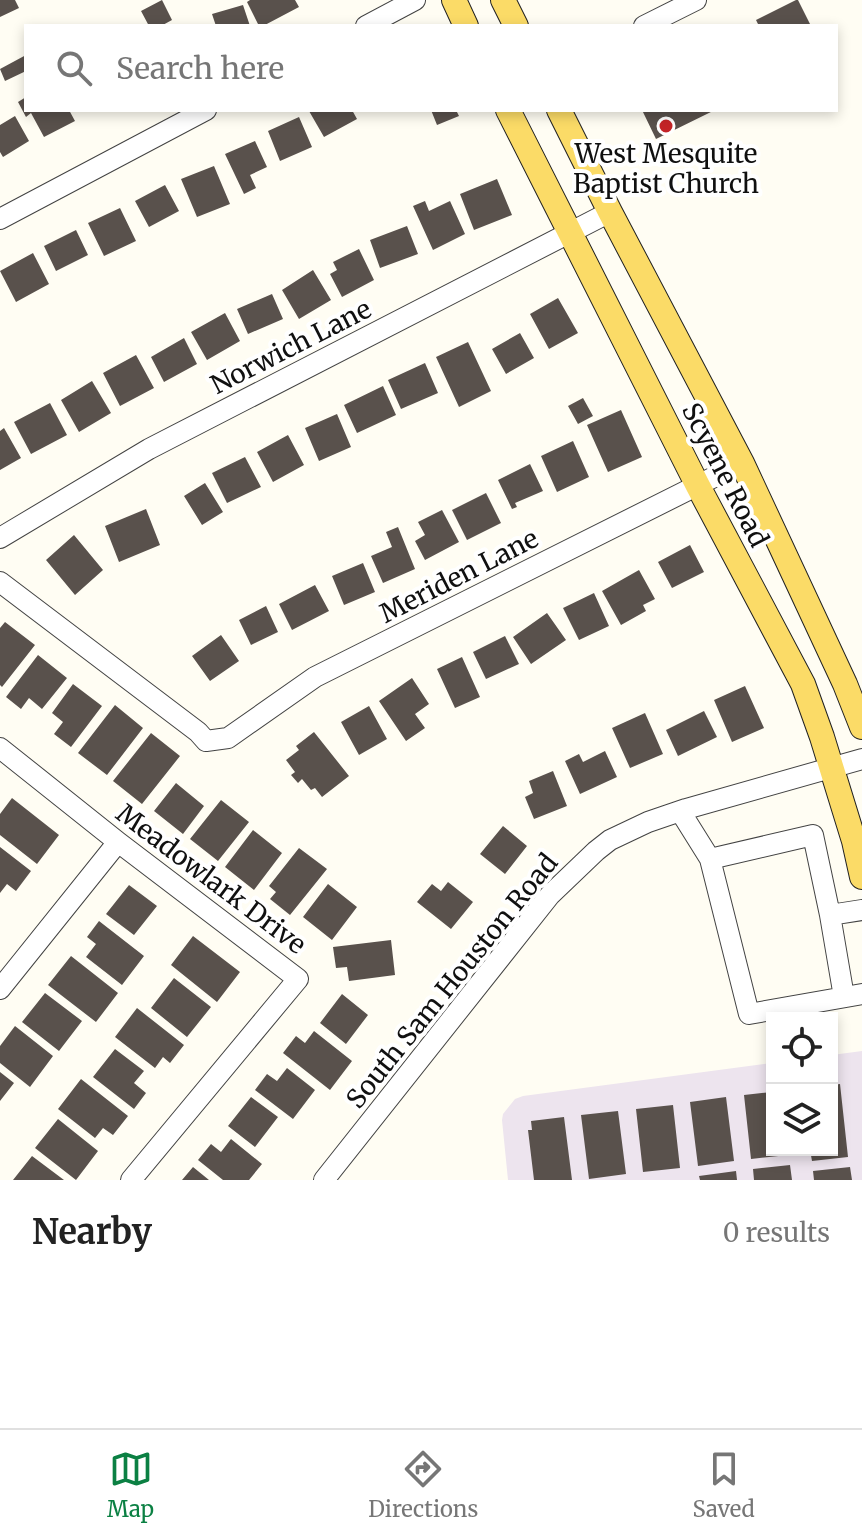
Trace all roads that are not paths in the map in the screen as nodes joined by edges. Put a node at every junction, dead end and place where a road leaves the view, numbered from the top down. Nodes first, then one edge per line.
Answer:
1 (415, 0) edge
2 (454, 0) edge
3 (503, 0) edge
4 (696, 0) edge
5 (370, 24) edge
6 (465, 24) edge
7 (515, 24) edge
8 (648, 24) edge
9 (202, 112) edge
10 (509, 112) edge
11 (560, 112) edge
12 (610, 212) junction
13 (0, 219) edge
14 (570, 231) junction
15 (742, 463) junction
16 (698, 486) junction
17 (0, 538) edge
18 (0, 582) edge
19 (862, 727) edge
20 (0, 748) edge
21 (862, 759) edge
22 (832, 768) junction
23 (680, 811) junction
24 (118, 842) junction
25 (710, 859) junction
26 (862, 877) edge
27 (862, 910) edge
28 (830, 915) junction
29 (0, 989) edge
30 (853, 996) edge
31 (131, 1180) edge
32 (324, 1180) edge

1 - 5 street
2 - 6 main road
3 - 7 main road
4 - 8 street
9 - 13 street
10 - 14 main road, Scyene Road
11 - 12 main road, Scyene Road
12 - 14 street, Norwich Lane
12 - 15 main road, Scyene Road
14 - 16 main road, Scyene Road
14 - 17 street, Norwich Lane
15 - 16 street, Meriden Lane
15 - 19 main road, Scyene Road
16 - 18 street, Meriden Lane
16 - 22 main road, Scyene Road
20 - 24 street, Meadowlark Drive
21 - 22 street, South Sam Houston Road
22 - 23 street, South Sam Houston Road
22 - 26 main road, Scyene Road
23 - 25 street
23 - 32 street, South Sam Houston Road
24 - 29 street
24 - 31 street, Meadowlark Drive
25 - 28 street
25 - 30 street
27 - 28 street
28 - 30 street

